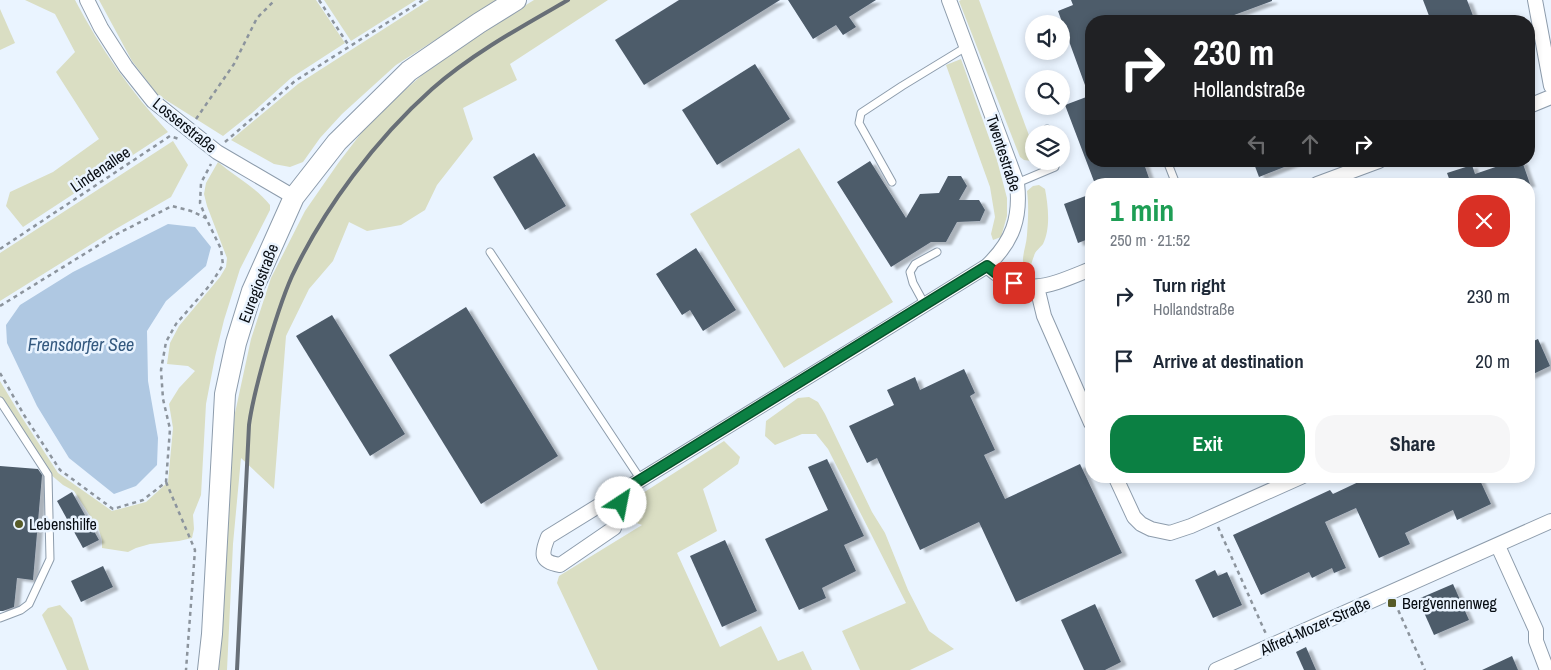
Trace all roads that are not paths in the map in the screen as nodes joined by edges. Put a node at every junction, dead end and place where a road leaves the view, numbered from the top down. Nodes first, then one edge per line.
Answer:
1 (87, 0) edge
2 (516, 0) edge
3 (949, 0) edge
4 (1535, 0) edge
5 (1547, 42) edge
6 (966, 47) junction
7 (1551, 86) edge
8 (1551, 97) edge
9 (1535, 104) edge
10 (1363, 167) edge
11 (1048, 170) edge
12 (1333, 178) edge
13 (892, 182) dead end
14 (1017, 183) junction
15 (294, 197) junction
16 (490, 252) dead end
17 (937, 252) dead end
18 (987, 266) junction
19 (1085, 271) edge
20 (1036, 287) junction
21 (926, 305) junction
22 (0, 401) edge
23 (1085, 409) edge
24 (640, 480) junction
25 (1118, 483) edge
26 (1287, 483) edge
27 (624, 490) junction
28 (1551, 521) edge
29 (1498, 546) junction
30 (0, 618) edge
31 (208, 670) edge
32 (1216, 670) edge
33 (1547, 670) edge

1 - 15 street, Losserstraße
2 - 15 main road, Euregiostraße
3 - 6 street, Twentestraße
4 - 5 street
5 - 7 street
6 - 13 lane
6 - 14 street, Twentestraße
8 - 9 street
10 - 12 street
11 - 14 lane
14 - 18 street, Twentestraße
15 - 31 main road, Euregiostraße
16 - 24 lane
17 - 21 lane
18 - 20 street
18 - 21 street, Twentestraße
19 - 20 street
20 - 23 street
21 - 24 street, Twentestraße
22 - 30 lane
24 - 27 street, Twentestraße
25 - 26 street
27 - 27 street, Twentestraße
28 - 29 street, Alfred-Mozer-Straße
29 - 32 street, Alfred-Mozer-Straße
29 - 33 street

